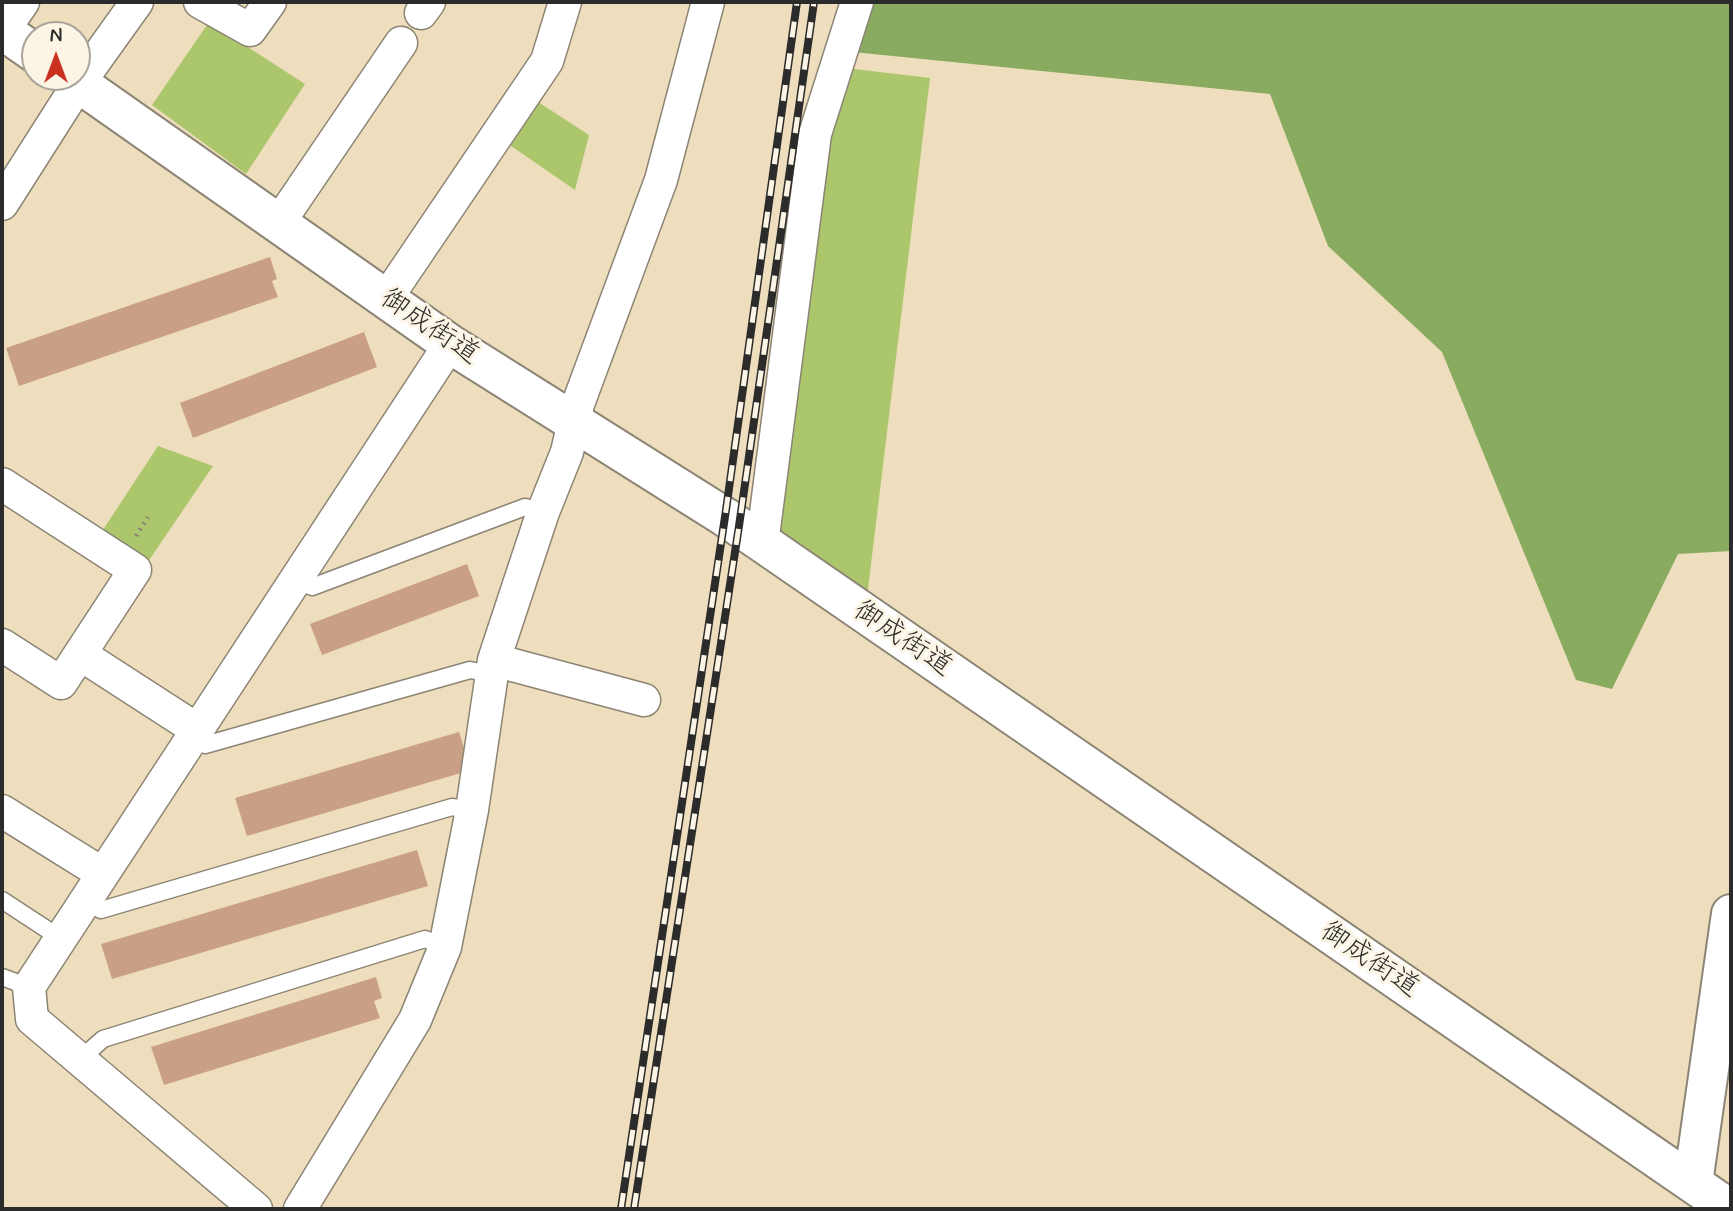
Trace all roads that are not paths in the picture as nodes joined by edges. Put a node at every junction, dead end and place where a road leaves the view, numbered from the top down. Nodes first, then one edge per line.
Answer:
1 (137, 2) edge
2 (200, 2) edge
3 (270, 2) edge
4 (565, 2) edge
5 (708, 2) edge
6 (857, 2) edge
7 (9, 21) edge
8 (21, 36) edge
9 (401, 43) dead end
10 (91, 60) edge
11 (69, 91) edge
12 (91, 91) edge
13 (2, 204) edge
14 (278, 224) junction
15 (386, 299) junction
16 (450, 344) junction
17 (574, 421) junction
18 (2, 484) edge
19 (543, 512) junction
20 (762, 544) junction
21 (295, 579) junction
22 (2, 645) edge
23 (80, 654) junction
24 (493, 667) junction
25 (644, 700) dead end
26 (194, 733) junction
27 (472, 810) junction
28 (2, 811) edge
29 (94, 887) junction
30 (2, 901) edge
31 (1731, 914) edge
32 (60, 938) junction
33 (445, 947) junction
34 (15, 982) edge
35 (78, 1061) junction
36 (1693, 1183) junction
37 (256, 1209) edge
38 (300, 1209) edge
39 (1730, 1209) edge

1 - 10 street
2 - 3 street
4 - 15 street
5 - 17 street
6 - 20 street
7 - 8 street
9 - 14 street
11 - 13 street
12 - 14 street, 御成街道
14 - 15 street, 御成街道
15 - 16 street, 御成街道
16 - 17 street, 御成街道
16 - 21 street
17 - 19 street
17 - 20 street, 御成街道
18 - 23 street
19 - 21 lane
19 - 24 street
20 - 36 street, 御成街道
21 - 26 street
22 - 23 street
23 - 26 street
24 - 25 street
24 - 26 lane
24 - 27 street
26 - 29 street
27 - 29 lane
27 - 33 street
28 - 29 street
29 - 32 street
30 - 32 lane
31 - 36 street
32 - 34 street
33 - 35 lane
33 - 38 street
34 - 35 street
35 - 37 street
36 - 39 street, 御成街道

